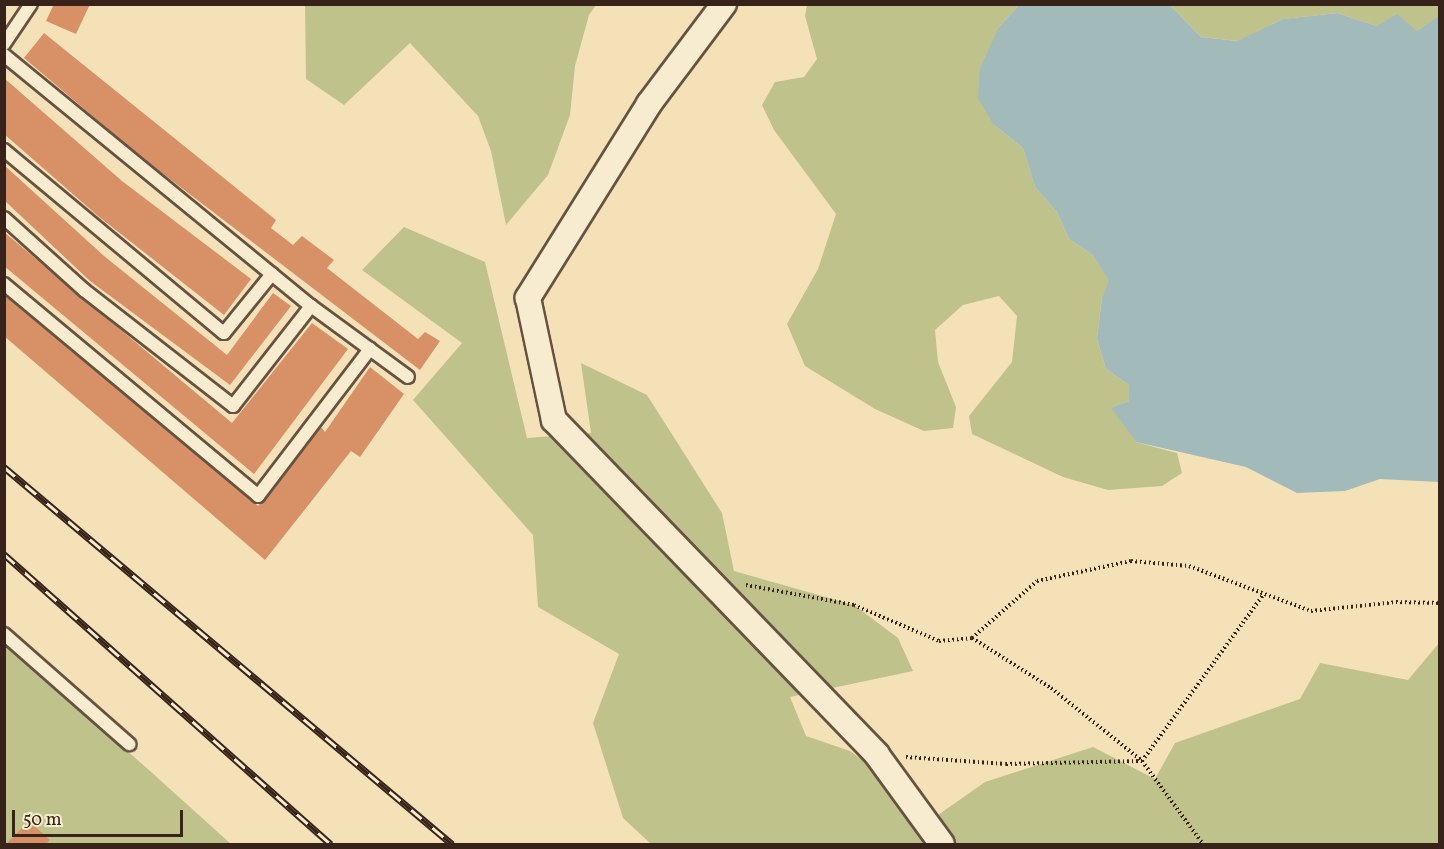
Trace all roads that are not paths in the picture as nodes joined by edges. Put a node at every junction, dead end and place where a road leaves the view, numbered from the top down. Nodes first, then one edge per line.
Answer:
1 (31, 4) edge
2 (724, 4) edge
3 (4, 44) edge
4 (4, 55) edge
5 (4, 150) edge
6 (4, 218) edge
7 (272, 274) junction
8 (4, 284) edge
9 (311, 306) junction
10 (370, 350) junction
11 (408, 377) dead end
12 (4, 634) edge
13 (129, 744) dead end
14 (942, 844) edge

1 - 3 lane
2 - 14 street
4 - 7 lane
5 - 7 lane
6 - 9 lane
7 - 9 lane
8 - 10 lane
9 - 10 lane
10 - 11 lane
12 - 13 lane

